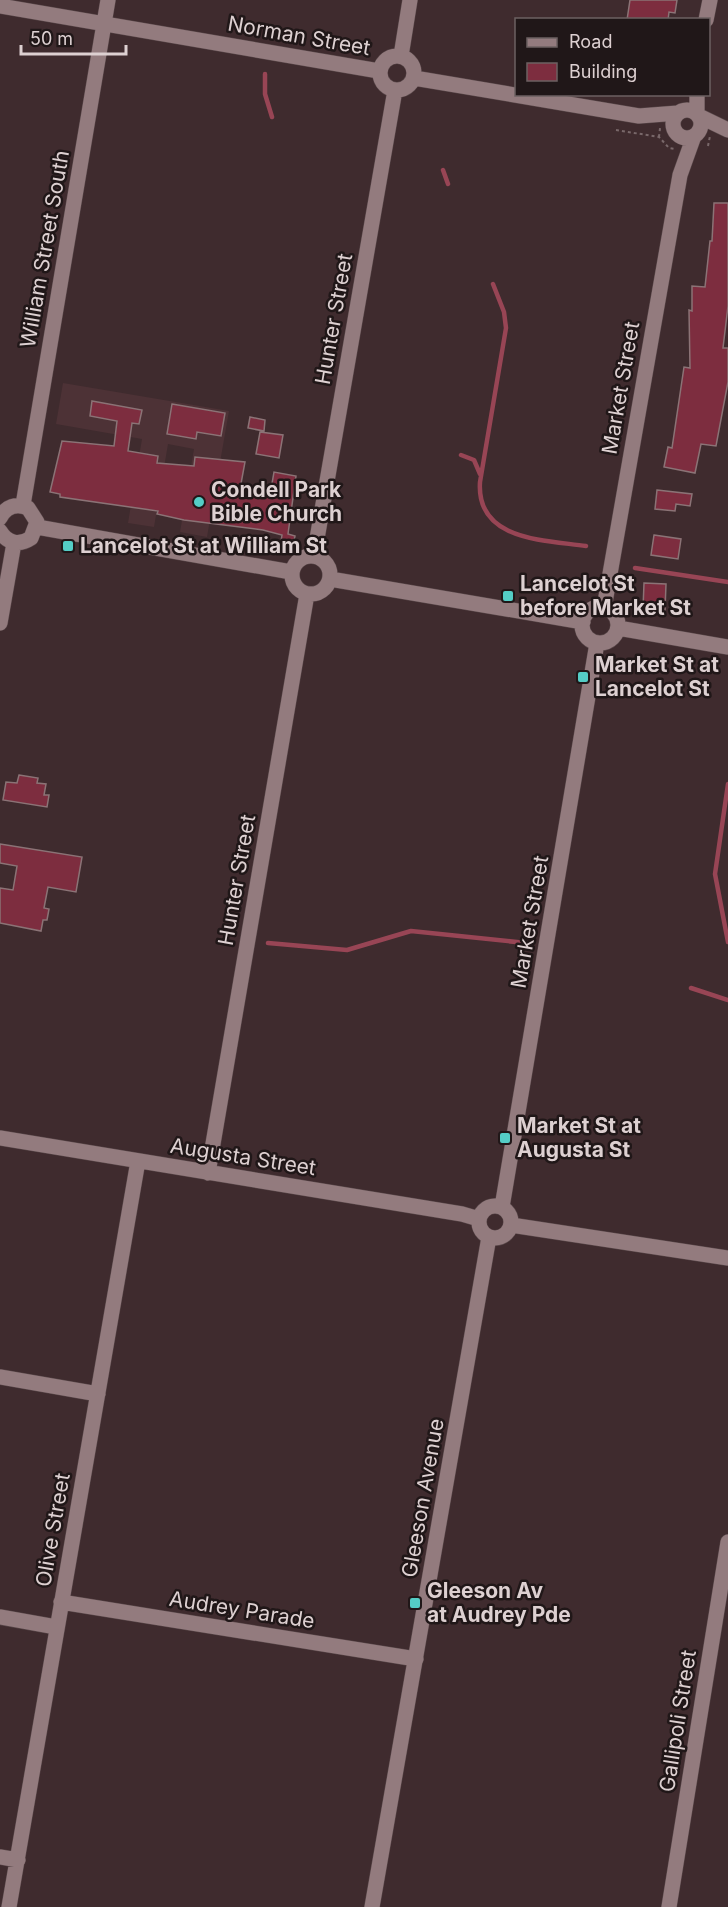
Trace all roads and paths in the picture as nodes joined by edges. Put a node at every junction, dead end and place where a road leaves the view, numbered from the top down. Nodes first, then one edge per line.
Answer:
1 (108, 0) edge
2 (410, 0) edge
3 (710, 0) edge
4 (0, 6) edge
5 (706, 18) edge
6 (104, 24) junction
7 (401, 56) junction
8 (379, 71) junction
9 (414, 78) junction
10 (395, 90) junction
11 (515, 95) edge
12 (521, 96) edge
13 (686, 96) edge
14 (698, 96) edge
15 (679, 113) junction
16 (698, 115) junction
17 (639, 116) junction
18 (616, 130) dead end
19 (728, 131) edge
20 (685, 139) junction
21 (23, 506) junction
22 (0, 518) edge
23 (37, 527) junction
24 (0, 531) edge
25 (14, 543) junction
26 (314, 556) junction
27 (291, 572) junction
28 (330, 579) junction
29 (307, 594) junction
30 (604, 608) junction
31 (583, 622) junction
32 (0, 623) edge
33 (618, 628) junction
34 (597, 643) junction
35 (728, 647) edge
36 (0, 1138) edge
37 (138, 1161) junction
38 (207, 1173) junction
39 (502, 1207) junction
40 (479, 1219) junction
41 (511, 1225) junction
42 (489, 1237) junction
43 (728, 1258) edge
44 (0, 1377) edge
45 (98, 1394) junction
46 (728, 1542) edge
47 (61, 1602) junction
48 (0, 1617) edge
49 (56, 1627) junction
50 (416, 1659) junction
51 (0, 1857) edge
52 (18, 1860) junction
53 (9, 1907) edge
54 (372, 1907) edge
55 (669, 1907) edge

1 - 6 street, William Street South
2 - 7 street
3 - 5 street
4 - 6 street, Norman Street
6 - 8 street, Norman Street
6 - 21 street, William Street South
7 - 8 street
7 - 9 street
8 - 10 street
9 - 10 street
9 - 11 street
10 - 26 street, Hunter Street
12 - 17 street
13 - 15 street
14 - 16 street
15 - 16 street
15 - 17 street
15 - 20 street
16 - 19 street
16 - 20 street
17 - 20 street
18 - 20 path
19 - 20 street
20 - 30 street, Market Street
21 - 22 street
21 - 23 street
23 - 25 street
23 - 27 street
24 - 25 street
25 - 32 street
26 - 27 street
26 - 28 street
27 - 29 street
28 - 29 street
28 - 31 street
29 - 38 street, Hunter Street
30 - 31 street
30 - 33 street
31 - 34 street
33 - 34 street
33 - 35 street
34 - 39 street, Market Street
36 - 37 street, Augusta Street
37 - 38 street, Augusta Street
37 - 45 street, Olive Street
38 - 40 street, Augusta Street
39 - 40 street
39 - 41 street
40 - 42 street
41 - 42 street
41 - 43 street
42 - 50 street, Gleeson Avenue
44 - 45 street
45 - 47 street, Olive Street
46 - 55 street, Gallipoli Street
47 - 49 street, Olive Street
47 - 50 street, Audrey Parade
48 - 49 street
49 - 52 street, Olive Street
50 - 54 street, Gleeson Avenue
51 - 52 street
52 - 53 street, Olive Street

